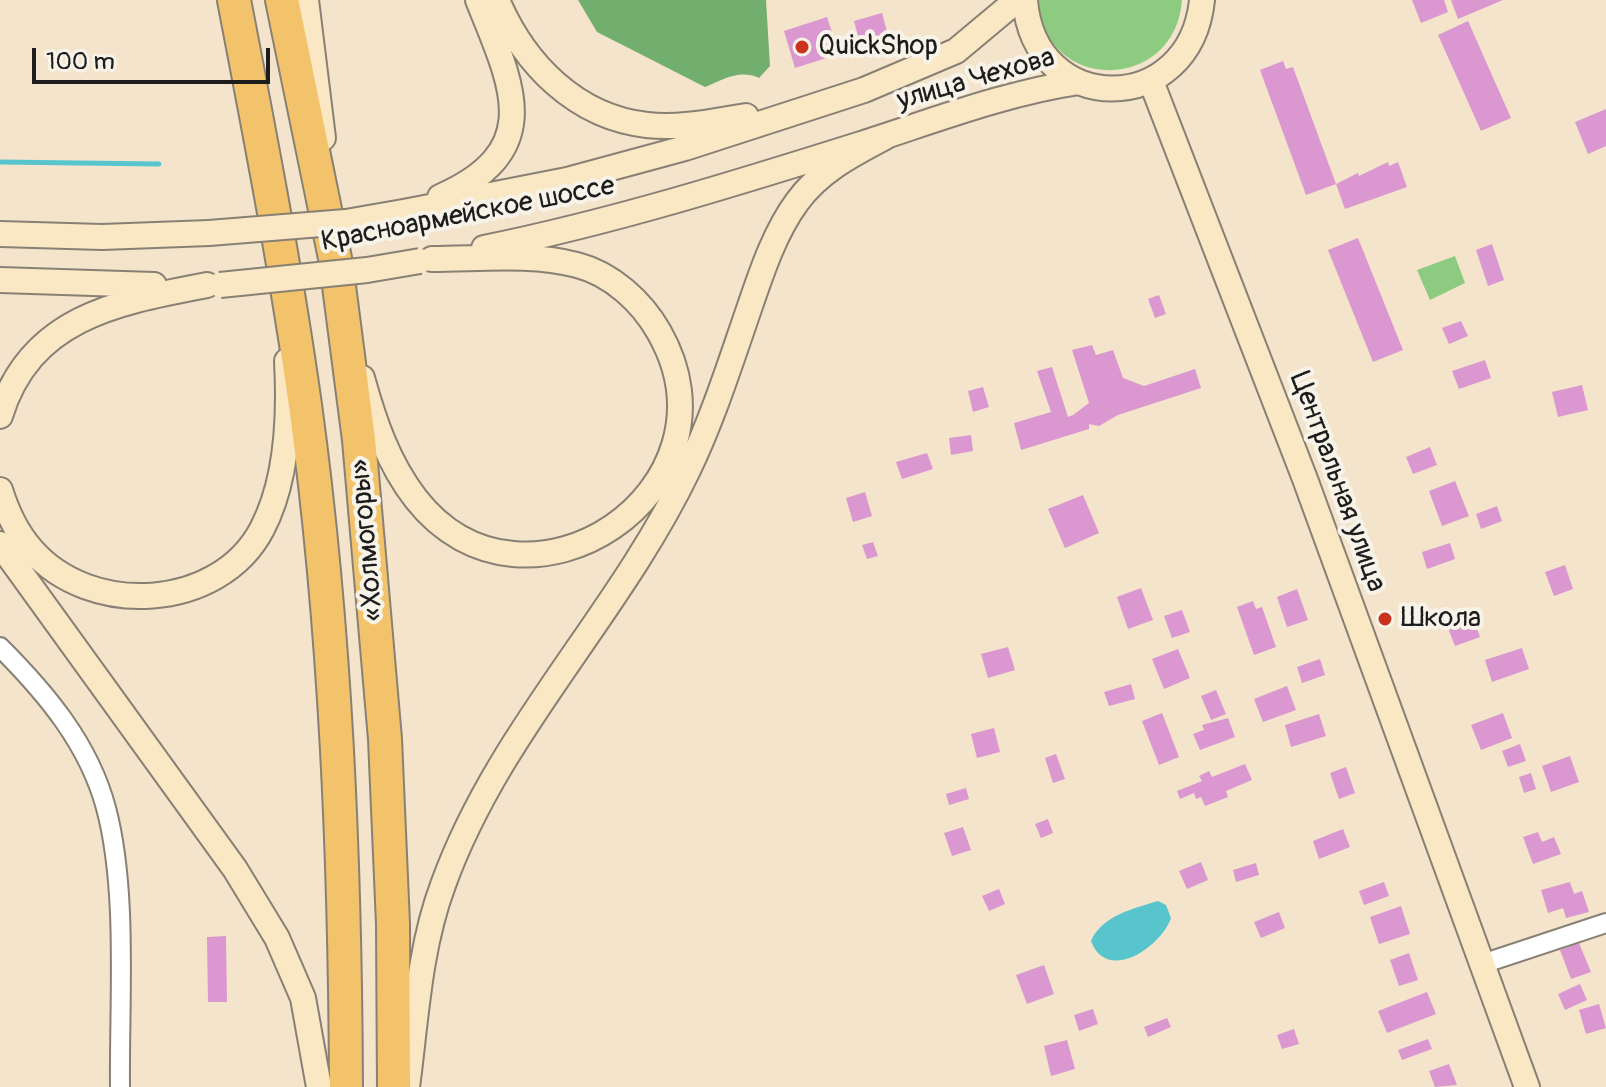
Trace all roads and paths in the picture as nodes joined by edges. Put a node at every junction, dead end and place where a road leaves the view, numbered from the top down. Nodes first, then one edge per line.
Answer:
1 (234, 0) edge
2 (282, 0) edge
3 (306, 0) edge
4 (478, 0) edge
5 (497, 0) edge
6 (1017, 0) edge
7 (1025, 0) edge
8 (1202, 0) edge
9 (1151, 81) junction
10 (1079, 82) junction
11 (812, 107) junction
12 (889, 135) junction
13 (409, 211) junction
14 (0, 234) edge
15 (335, 253) junction
16 (426, 260) junction
17 (284, 263) junction
18 (0, 280) edge
19 (133, 285) junction
20 (214, 285) junction
21 (0, 296) edge
22 (0, 416) edge
23 (0, 490) edge
24 (0, 544) edge
25 (0, 647) edge
26 (1606, 923) edge
27 (1482, 964) junction
28 (120, 1087) edge
29 (319, 1087) edge
30 (346, 1087) edge
31 (394, 1087) edge
32 (407, 1087) edge
33 (1527, 1087) edge

1 - 17 highway, «Холмогоры»
2 - 15 highway, «Холмогоры»
3 - 15 main road
4 - 13 main road
5 - 11 main road
6 - 11 main road, улица Чехова
7 - 10 main road
8 - 9 main road
9 - 10 main road
9 - 27 main road, Центральная улица
10 - 12 main road, улица Чехова
11 - 13 main road, Красноармейское шоссе
12 - 16 main road, Красноармейское шоссе
12 - 32 main road
13 - 14 main road, Красноармейское шоссе, bridge
15 - 16 main road
15 - 31 highway, «Холмогоры»
16 - 20 main road, Красноармейское шоссе, bridge
17 - 23 main road
17 - 30 highway, «Холмогоры»
18 - 19 main road, Красноармейское шоссе
19 - 20 main road, Красноармейское шоссе
19 - 21 main road
20 - 22 main road
24 - 29 main road
25 - 28 street
26 - 27 street
27 - 33 main road, Центральная улица

